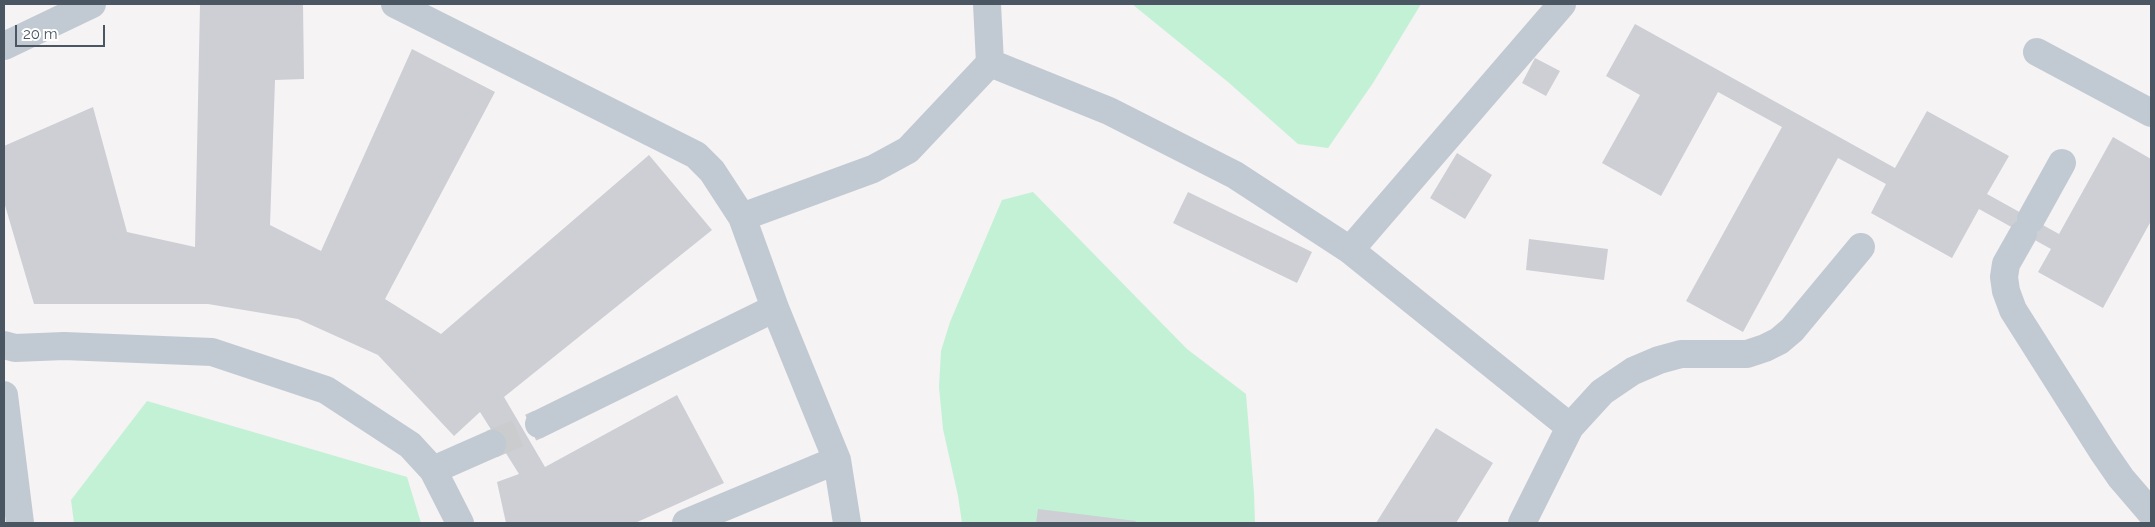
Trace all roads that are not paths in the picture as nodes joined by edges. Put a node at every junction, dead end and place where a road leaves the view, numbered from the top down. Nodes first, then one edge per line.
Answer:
1 (92, 4) edge
2 (395, 4) edge
3 (987, 4) edge
4 (1562, 4) edge
5 (4, 46) edge
6 (2037, 52) dead end
7 (990, 63) junction
8 (2151, 113) edge
9 (2062, 163) dead end
10 (742, 217) junction
11 (1861, 247) dead end
12 (1350, 250) junction
13 (775, 308) junction
14 (4, 345) edge
15 (4, 395) edge
16 (538, 424) tunnel mouth
17 (1570, 427) junction
18 (492, 444) tunnel mouth
19 (837, 460) junction
20 (433, 470) junction
21 (2151, 514) edge
22 (20, 523) edge
23 (460, 523) edge
24 (686, 523) edge
25 (847, 523) edge
26 (1522, 523) edge

1 - 5 lane
2 - 10 lane
3 - 7 lane
4 - 12 lane
6 - 8 lane
7 - 10 lane
7 - 12 lane
9 - 21 lane
10 - 13 lane
11 - 17 lane
12 - 17 lane
13 - 16 lane
13 - 19 lane
14 - 20 lane
15 - 22 lane
17 - 26 lane
18 - 20 lane
19 - 24 lane
19 - 25 lane
20 - 23 lane

